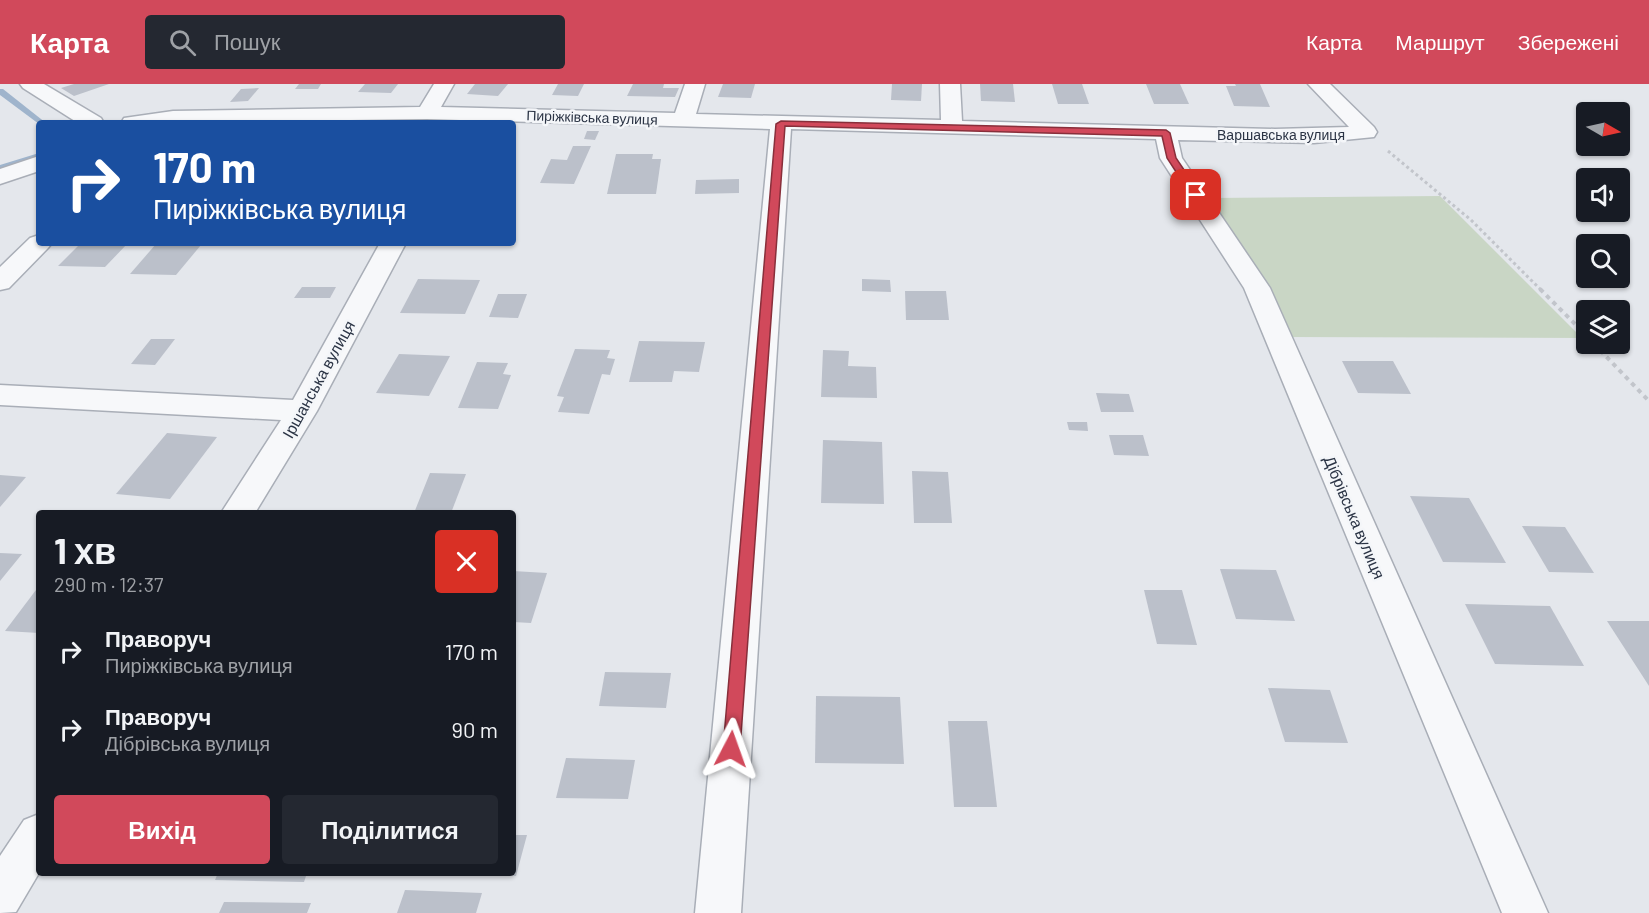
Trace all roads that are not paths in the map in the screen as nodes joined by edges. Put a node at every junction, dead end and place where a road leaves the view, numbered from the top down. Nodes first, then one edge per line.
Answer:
1 (30, 84) edge
2 (444, 84) edge
3 (695, 84) edge
4 (950, 84) edge
5 (1318, 84) edge
6 (427, 113) junction
7 (460, 118) edge
8 (88, 120) edge
9 (152, 120) edge
10 (684, 120) junction
11 (781, 124) junction
12 (952, 128) junction
13 (1166, 133) junction
14 (36, 164) edge
15 (0, 177) edge
16 (36, 246) edge
17 (391, 246) edge
18 (0, 282) edge
19 (0, 394) edge
20 (302, 411) junction
21 (240, 510) edge
22 (36, 839) edge
23 (0, 896) edge
24 (718, 913) edge
25 (1525, 913) edge

1 - 8 street
2 - 6 street
3 - 10 street
4 - 12 street
5 - 13 street, Варшавська вулиця
6 - 7 street, Пиріжківська вулиця
6 - 9 street, Пиріжківська вулиця
7 - 10 street, Пиріжківська вулиця
10 - 11 street, Пиріжківська вулиця
11 - 12 street, Пиріжківська вулиця
11 - 24 street
12 - 13 street, Пиріжківська вулиця
13 - 25 street, Дібрівська вулиця
14 - 15 street
16 - 18 street
17 - 20 street, Іршанська вулиця
19 - 20 street
20 - 21 street, Іршанська вулиця
22 - 23 street

